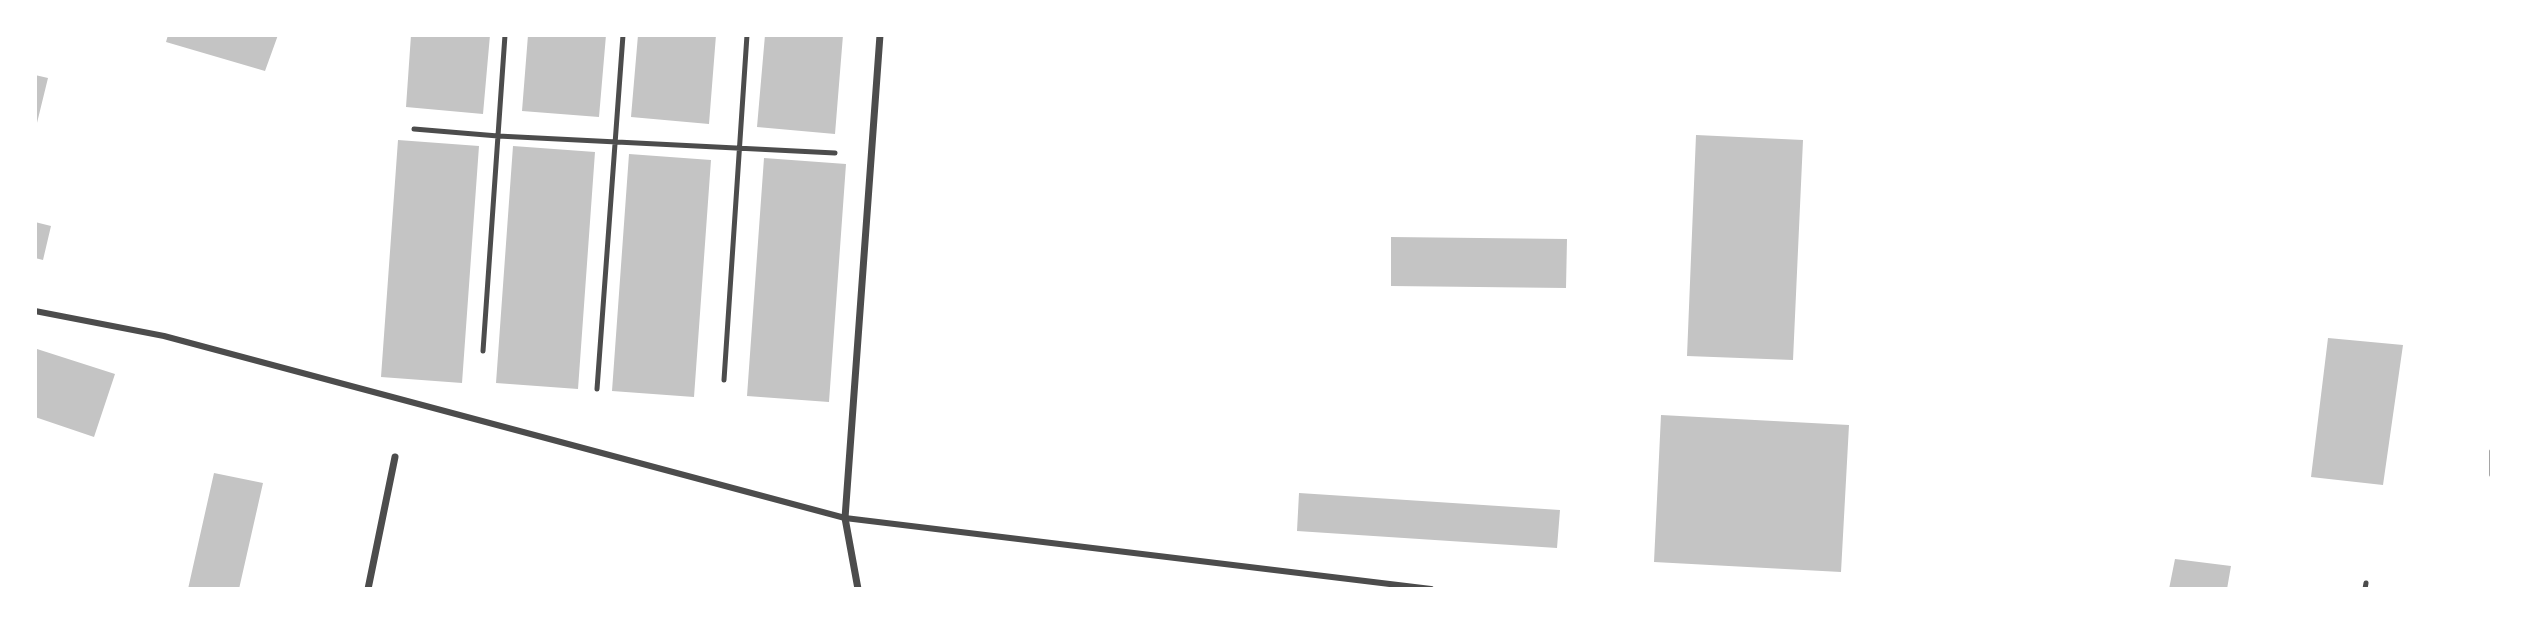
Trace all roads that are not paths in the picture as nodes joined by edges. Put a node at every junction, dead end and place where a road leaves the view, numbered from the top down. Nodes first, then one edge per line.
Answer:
1 (505, 35) edge
2 (623, 35) edge
3 (747, 35) edge
4 (880, 35) edge
5 (414, 129) dead end
6 (498, 136) junction
7 (615, 142) junction
8 (740, 147) junction
9 (835, 153) dead end
10 (35, 311) edge
11 (483, 351) dead end
12 (724, 380) dead end
13 (597, 388) dead end
14 (2492, 451) edge
15 (395, 457) dead end
16 (2492, 475) edge
17 (845, 518) junction
18 (368, 589) edge
19 (858, 589) edge
20 (1431, 589) edge

1 - 6 lane
2 - 7 lane
3 - 8 lane
4 - 17 street
5 - 6 lane
6 - 7 lane
6 - 11 lane
7 - 8 lane
7 - 13 lane
8 - 9 lane
8 - 12 lane
10 - 17 street
14 - 16 lane
15 - 18 street
17 - 19 street
17 - 20 street

